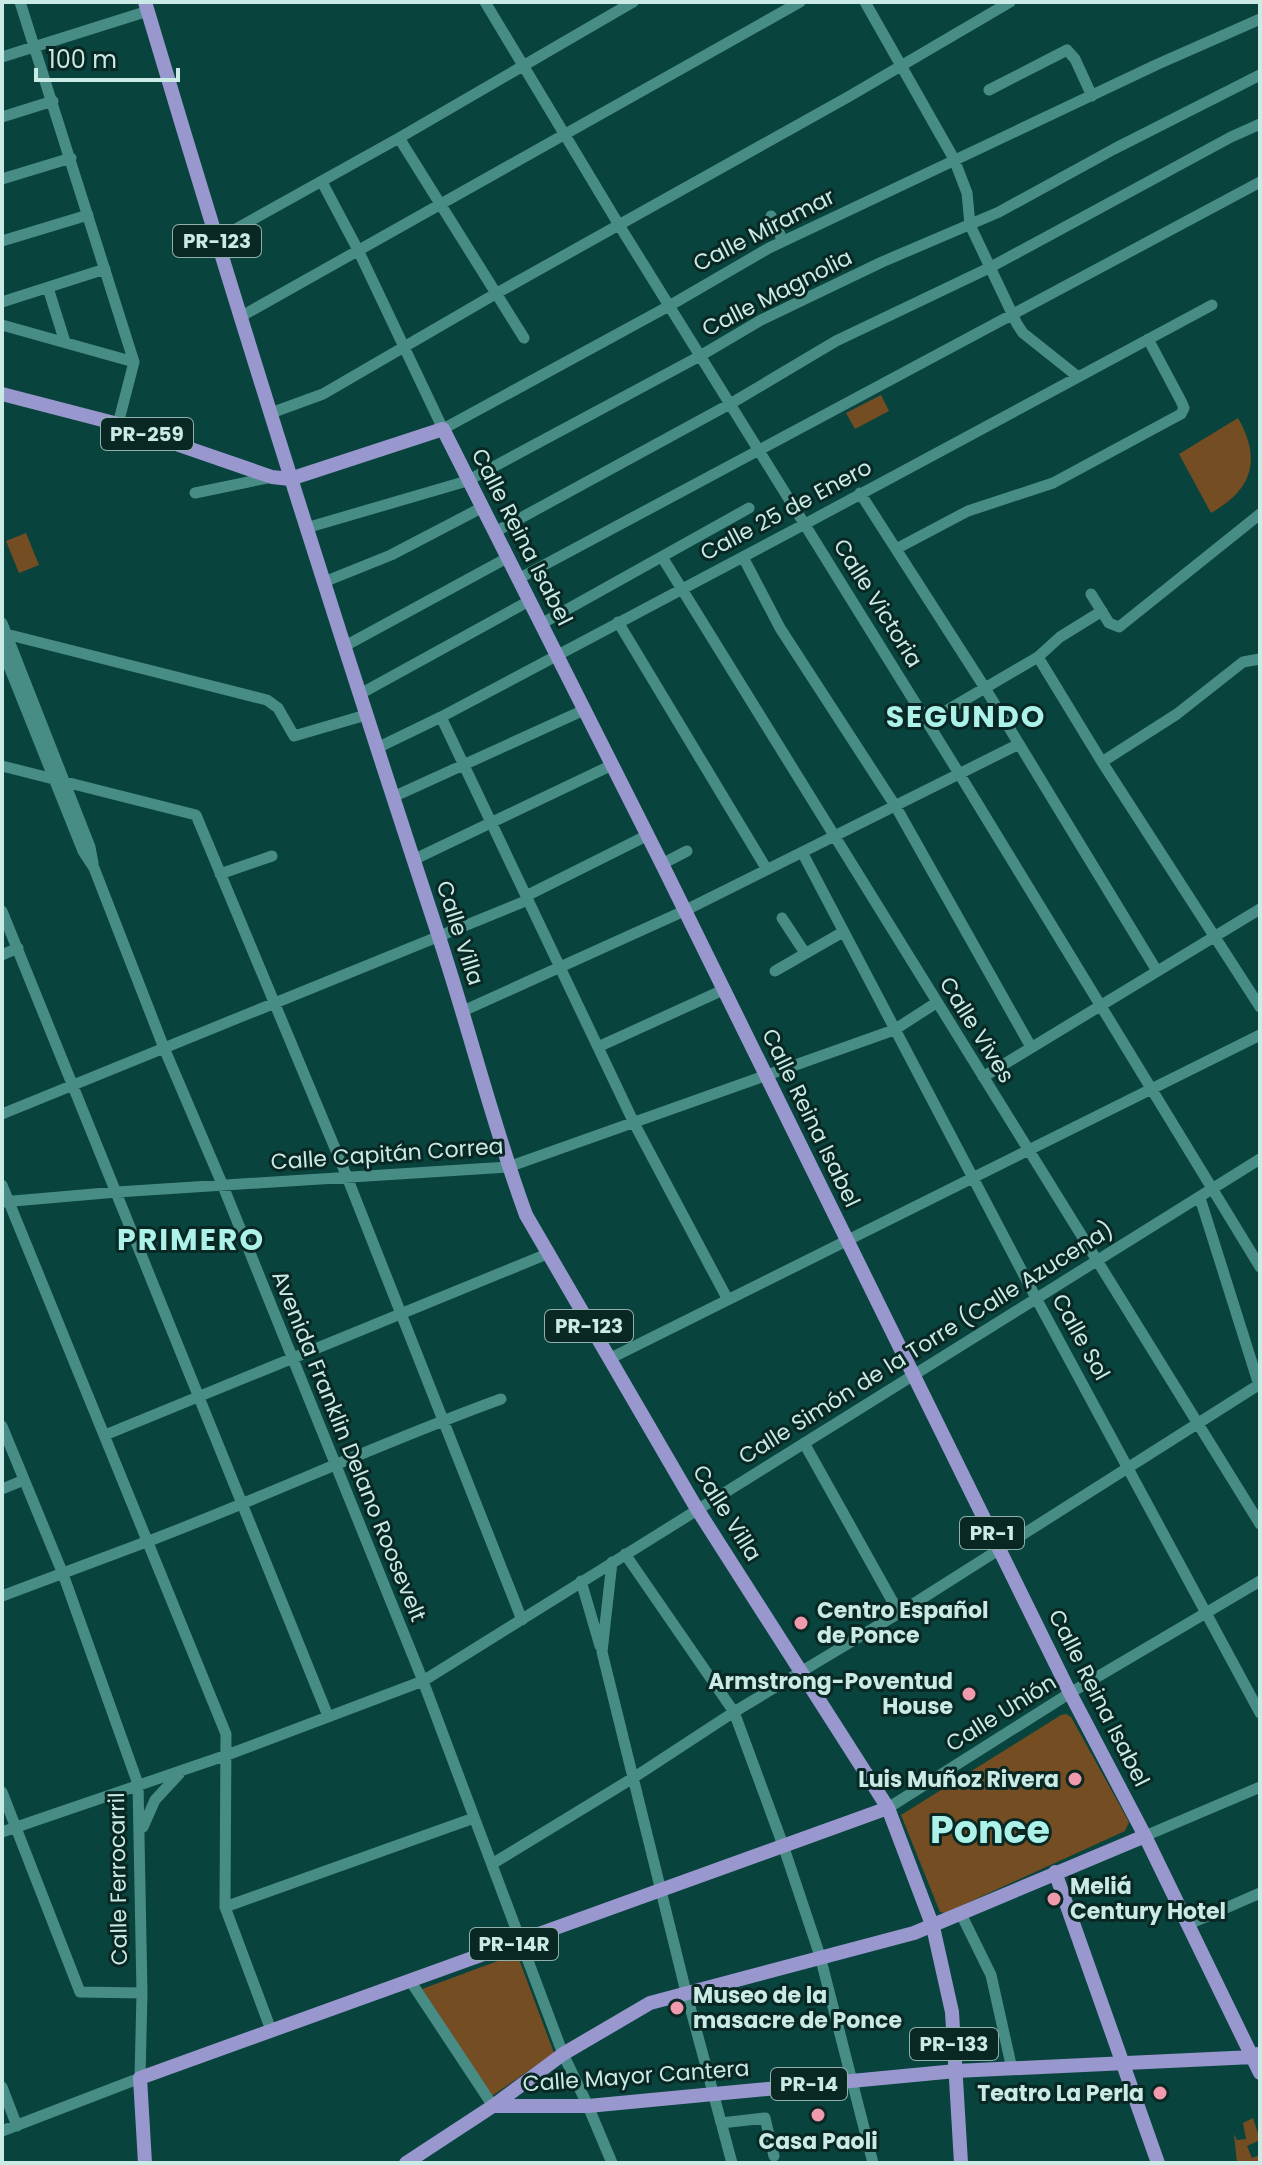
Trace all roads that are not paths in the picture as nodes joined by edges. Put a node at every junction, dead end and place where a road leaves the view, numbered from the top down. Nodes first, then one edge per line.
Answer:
1 (20, 2) edge
2 (485, 2) edge
3 (633, 2) edge
4 (800, 2) edge
5 (865, 2) edge
6 (1010, 2) edge
7 (149, 5) edge
8 (1260, 19) edge
9 (36, 46) junction
10 (2, 57) edge
11 (525, 66) junction
12 (899, 67) junction
13 (1260, 75) edge
14 (989, 90) dead end
15 (1092, 96) junction
16 (53, 101) junction
17 (2, 117) edge
18 (1260, 124) edge
19 (565, 135) junction
20 (399, 138) junction
21 (71, 158) junction
22 (954, 159) junction
23 (2, 179) edge
24 (322, 182) junction
25 (1260, 182) edge
26 (440, 205) junction
27 (88, 215) junction
28 (771, 216) dead end
29 (619, 225) junction
30 (970, 225) junction
31 (216, 240) junction
32 (2, 241) edge
33 (783, 241) junction
34 (358, 250) junction
35 (989, 268) junction
36 (105, 269) junction
37 (48, 288) junction
38 (497, 293) junction
39 (2, 302) edge
40 (1212, 305) dead end
41 (669, 306) junction
42 (1011, 314) junction
43 (240, 317) junction
44 (2, 325) edge
45 (524, 338) dead end
46 (1148, 339) junction
47 (65, 342) junction
48 (406, 347) junction
49 (700, 356) junction
50 (134, 362) junction
51 (1077, 376) junction
52 (2, 394) edge
53 (730, 404) junction
54 (271, 413) junction
55 (118, 424) junction
56 (443, 429) junction
57 (760, 452) junction
58 (272, 477) junction
59 (290, 479) junction
60 (467, 481) junction
61 (195, 493) dead end
62 (860, 493) junction
63 (481, 508) junction
64 (749, 508) dead end
65 (1260, 514) edge
66 (805, 524) junction
67 (306, 528) junction
68 (495, 532) junction
69 (896, 549) junction
70 (662, 557) junction
71 (743, 557) junction
72 (507, 558) junction
73 (518, 579) junction
74 (324, 582) junction
75 (679, 589) junction
76 (1091, 594) dead end
77 (529, 601) junction
78 (1102, 611) junction
79 (618, 622) junction
80 (541, 624) junction
81 (3, 630) edge
82 (345, 646) junction
83 (2, 649) edge
84 (557, 655) junction
85 (1038, 657) junction
86 (1260, 659) edge
87 (985, 688) junction
88 (360, 694) junction
89 (584, 710) junction
90 (366, 715) junction
91 (441, 717) junction
92 (927, 722) junction
93 (1019, 744) junction
94 (377, 748) junction
95 (1102, 762) junction
96 (612, 765) junction
97 (2, 766) edge
98 (465, 766) junction
99 (960, 775) junction
100 (59, 780) junction
101 (393, 797) junction
102 (896, 807) junction
103 (492, 824) junction
104 (835, 835) junction
105 (646, 836) junction
106 (687, 851) dead end
107 (802, 852) junction
108 (272, 856) dead end
109 (413, 860) junction
110 (662, 864) junction
111 (766, 868) junction
112 (220, 874) junction
113 (527, 898) junction
114 (2, 911) edge
115 (684, 911) junction
116 (1259, 912) edge
117 (782, 918) dead end
118 (843, 932) junction
119 (439, 936) junction
120 (1214, 936) junction
121 (18, 948) junction
122 (805, 953) junction
123 (2, 955) edge
124 (560, 968) junction
125 (775, 971) dead end
126 (1157, 971) junction
127 (723, 990) junction
128 (936, 1003) junction
129 (273, 1004) junction
130 (1101, 1006) junction
131 (1260, 1007) edge
132 (463, 1011) junction
133 (894, 1030) junction
134 (1260, 1035) edge
135 (598, 1047) junction
136 (1031, 1047) junction
137 (164, 1048) junction
138 (767, 1077) junction
139 (983, 1077) junction
140 (73, 1085) junction
141 (1152, 1090) junction
142 (2, 1114) edge
143 (634, 1123) junction
144 (1030, 1151) junction
145 (1260, 1159) edge
146 (508, 1167) junction
147 (347, 1177) junction
148 (973, 1177) junction
149 (2, 1185) edge
150 (223, 1186) junction
151 (1212, 1190) junction
152 (117, 1192) junction
153 (1200, 1198) junction
154 (6, 1202) edge
155 (847, 1242) junction
156 (547, 1254) junction
157 (1096, 1261) junction
158 (1260, 1267) edge
159 (1036, 1298) junction
160 (728, 1300) junction
161 (401, 1314) junction
162 (293, 1359) junction
163 (609, 1359) junction
164 (913, 1374) junction
165 (1260, 1385) edge
166 (199, 1397) junction
167 (501, 1399) dead end
168 (443, 1420) junction
169 (1199, 1425) junction
170 (2, 1426) edge
171 (105, 1435) junction
172 (804, 1443) junction
173 (336, 1466) junction
174 (1129, 1466) junction
175 (24, 1480) junction
176 (2, 1489) edge
177 (243, 1505) junction
178 (697, 1509) junction
179 (1260, 1524) edge
180 (148, 1541) junction
181 (1000, 1549) junction
182 (625, 1554) junction
183 (612, 1562) junction
184 (63, 1574) junction
185 (581, 1581) junction
186 (1260, 1581) edge
187 (2, 1596) edge
188 (1206, 1612) junction
189 (899, 1613) junction
190 (522, 1620) junction
191 (602, 1652) junction
192 (801, 1671) junction
193 (423, 1681) junction
194 (1070, 1693) junction
195 (734, 1712) junction
196 (1260, 1713) edge
197 (328, 1716) junction
198 (227, 1755) junction
199 (184, 1770) junction
200 (633, 1778) junction
201 (138, 1784) junction
202 (1260, 1787) edge
203 (2, 1792) edge
204 (888, 1808) junction
205 (474, 1818) junction
206 (15, 1826) junction
207 (2, 1832) edge
208 (140, 1835) junction
209 (1145, 1836) junction
210 (783, 1845) junction
211 (492, 1864) junction
212 (1055, 1872) junction
213 (661, 1888) junction
214 (1260, 1893) edge
215 (225, 1907) junction
216 (961, 1914) junction
217 (1187, 1925) junction
218 (933, 1927) junction
219 (520, 1942) junction
220 (820, 1956) junction
221 (411, 1982) junction
222 (686, 1992) junction
223 (142, 1993) junction
224 (271, 2030) junction
225 (563, 2054) junction
226 (1256, 2055) edge
227 (1125, 2065) junction
228 (1012, 2069) junction
229 (956, 2071) junction
230 (1260, 2073) edge
231 (140, 2078) junction
232 (851, 2080) junction
233 (2, 2087) edge
234 (713, 2094) junction
235 (493, 2106) junction
236 (588, 2106) junction
237 (721, 2123) junction
238 (17, 2126) junction
239 (2, 2131) edge
240 (774, 2156) dead end
241 (145, 2163) edge
242 (406, 2163) edge
243 (612, 2163) edge
244 (732, 2163) edge
245 (873, 2163) edge
246 (961, 2163) edge
247 (1158, 2163) edge

1 - 9 street
2 - 11 street, Calle Victoria
3 - 11 street
4 - 19 street
5 - 12 street
6 - 12 street
7 - 9 street
7 - 31 main road, Calle Villa / PR-123
8 - 15 street, Calle Miramar
9 - 10 street
9 - 16 street
11 - 19 street, Calle Victoria
11 - 20 street
12 - 22 street
12 - 29 street
13 - 30 street, Calle Magnolia
14 - 15 street
15 - 22 street, Calle Miramar
16 - 17 street
16 - 21 street
18 - 35 street
19 - 26 street
19 - 29 street, Calle Victoria
20 - 24 street
20 - 26 street
21 - 23 street
21 - 27 street
22 - 30 street
22 - 33 street, Calle Miramar
24 - 31 street
24 - 34 street, Calle Reina Isabel
25 - 42 street
26 - 34 street
26 - 38 street
27 - 32 street
27 - 36 street
28 - 33 street
29 - 38 street
29 - 41 street, Calle Victoria
30 - 35 street
30 - 49 street, Calle Magnolia
31 - 43 main road, Calle Villa / PR-123
33 - 41 street, Calle Miramar
34 - 43 street
34 - 48 street, Calle Reina Isabel
35 - 42 street
35 - 53 street
36 - 37 street
36 - 50 street
37 - 39 street
37 - 47 street
38 - 45 street
38 - 48 street
40 - 46 street, Calle 25 de Enero
41 - 49 street, Calle Victoria
41 - 56 street, Calle Miramar
42 - 51 street
42 - 57 street
43 - 54 main road, Calle Villa / PR-123
44 - 47 street
46 - 51 street, Calle 25 de Enero
46 - 69 street
47 - 50 street
48 - 54 street
48 - 56 street, Calle Reina Isabel
49 - 53 street, Calle Victoria
49 - 60 street, Calle Magnolia
50 - 55 street
51 - 62 street, Calle 25 de Enero
52 - 55 main road, PR-259
53 - 57 street, Calle Victoria
53 - 68 street
54 - 59 main road, Calle Villa / PR-123
55 - 58 main road, PR-259
56 - 59 main road, Calle Miramar
56 - 60 main road, Calle Reina Isabel
57 - 66 street, Calle Victoria
57 - 73 street
58 - 59 main road, PR-259
58 - 61 street
59 - 67 main road, Calle Villa / PR-123
60 - 63 main road, Calle Reina Isabel
60 - 67 street, Calle Magnolia
62 - 66 street, Calle 25 de Enero
62 - 69 street
63 - 68 main road, Calle Reina Isabel
63 - 74 street
64 - 70 street
65 - 78 street
66 - 71 street, Calle 25 de Enero
66 - 92 street, Calle Victoria
67 - 74 main road, Calle Villa / PR-123
68 - 72 main road, Calle Reina Isabel
69 - 87 street
70 - 75 street, Calle Vives
70 - 80 street
71 - 75 street, Calle 25 de Enero
71 - 102 street
72 - 73 main road, Calle Reina Isabel
72 - 82 street
73 - 77 main road, Calle Reina Isabel
74 - 82 main road, Calle Villa / PR-123
75 - 79 street, Calle 25 de Enero
75 - 104 street, Calle Vives
76 - 78 street
77 - 80 main road, Calle Reina Isabel
77 - 88 street
78 - 85 street
79 - 84 street, Calle 25 de Enero
79 - 111 street
80 - 84 main road, Calle Reina Isabel
81 - 90 street
81 - 100 street, Avenida Franklin Delano Roosevelt
82 - 88 main road, Calle Villa / PR-123
83 - 100 street, Avenida Franklin Delano Roosevelt
84 - 89 main road, Calle Reina Isabel
84 - 91 street, Calle 25 de Enero
85 - 87 street
85 - 95 street
86 - 95 street
87 - 92 street
87 - 93 street
88 - 90 main road, Calle Villa / PR-123
89 - 96 main road, Calle Reina Isabel
89 - 98 street
90 - 94 main road, Calle Villa / PR-123
91 - 94 street, Calle 25 de Enero
91 - 98 street
92 - 99 street, Calle Victoria
93 - 99 street
93 - 126 street
94 - 101 main road, Calle Villa / PR-123
95 - 120 street
96 - 103 street
96 - 105 main road, Calle Reina Isabel
97 - 100 street
98 - 101 street
98 - 103 street
99 - 102 street
99 - 130 street, Calle Victoria
100 - 112 street
100 - 137 street, Avenida Franklin Delano Roosevelt
101 - 109 main road, Calle Villa / PR-123
102 - 104 street
102 - 136 street
103 - 109 street
103 - 113 street
104 - 107 street
104 - 128 street, Calle Vives
105 - 110 main road, Calle Reina Isabel
105 - 113 street
106 - 110 street
107 - 111 street
107 - 118 street, Calle Sol
108 - 112 street
109 - 119 main road, Calle Villa / PR-123
110 - 115 main road, Calle Reina Isabel
111 - 115 street
112 - 129 street
113 - 119 street
113 - 124 street
114 - 121 street
115 - 124 street
115 - 127 main road, Calle Reina Isabel
116 - 120 street
117 - 122 street
118 - 122 street
118 - 133 street, Calle Sol
119 - 129 street
119 - 132 main road, Calle Villa / PR-123
120 - 126 street
120 - 131 street
121 - 123 street
121 - 140 street
122 - 125 street
124 - 132 street
124 - 135 street
126 - 130 street
127 - 135 street
127 - 138 main road, Calle Reina Isabel
128 - 133 street, Calle Capitán Correa
128 - 139 street, Calle Vives
129 - 137 street
129 - 147 street
130 - 136 street
130 - 141 street, Calle Victoria
132 - 146 main road, Calle Villa / PR-123
133 - 138 street, Calle Capitán Correa
133 - 148 street, Calle Sol
134 - 141 street
135 - 143 street
136 - 139 street
137 - 140 street
137 - 150 street, Avenida Franklin Delano Roosevelt
138 - 143 street, Calle Capitán Correa
138 - 155 main road, Calle Reina Isabel
139 - 144 street, Calle Vives
140 - 142 street
140 - 152 street
141 - 144 street
141 - 151 street, Calle Victoria
143 - 146 street, Calle Capitán Correa
143 - 160 street
144 - 148 street
144 - 157 street, Calle Vives
145 - 151 street, Calle Simón de la Torre (Calle Azucena)
146 - 147 street, Calle Capitán Correa
146 - 156 main road, Calle Villa / PR-123
147 - 150 street, Calle Capitán Correa
147 - 161 street
148 - 155 street
148 - 159 street, Calle Sol
149 - 154 street
150 - 152 street, Calle Capitán Correa
150 - 162 street, Avenida Franklin Delano Roosevelt
151 - 153 street, Calle Simón de la Torre (Calle Azucena)
151 - 158 street, Calle Victoria
152 - 154 street, Calle Capitán Correa
152 - 166 street
153 - 157 street, Calle Simón de la Torre (Calle Azucena)
153 - 165 street
154 - 171 street
155 - 160 street
155 - 164 main road, Calle Reina Isabel
156 - 161 street
156 - 163 main road, Calle Villa / PR-123
157 - 159 street, Calle Simón de la Torre (Calle Azucena)
157 - 169 street, Calle Vives
159 - 164 street, Calle Simón de la Torre (Calle Azucena)
159 - 174 street, Calle Sol
160 - 163 street
161 - 162 street
161 - 168 street
162 - 166 street
162 - 173 street, Avenida Franklin Delano Roosevelt
163 - 178 main road, Calle Villa / PR-123
164 - 172 street, Calle Simón de la Torre (Calle Azucena)
164 - 181 main road, Calle Reina Isabel / PR-1
165 - 169 street
166 - 171 street
166 - 177 street
167 - 168 street
168 - 173 street
168 - 190 street
169 - 174 street
169 - 179 street, Calle Vives
170 - 175 street, Calle Ferrocarril
171 - 180 street
172 - 178 street, Calle Simón de la Torre (Calle Azucena)
172 - 189 street
173 - 177 street
173 - 193 street, Avenida Franklin Delano Roosevelt
174 - 181 street
174 - 188 street, Calle Sol
175 - 176 street
175 - 184 street, Calle Ferrocarril
177 - 180 street
177 - 197 street
178 - 182 street, Calle Simón de la Torre (Calle Azucena)
178 - 192 main road, Calle Villa / PR-123
180 - 184 street
180 - 198 street
181 - 189 street
181 - 194 main road, Calle Reina Isabel / PR-1
182 - 183 street, Calle Simón de la Torre (Calle Azucena)
182 - 195 street
183 - 185 street, Calle Simón de la Torre (Calle Azucena)
183 - 191 street
184 - 187 street
184 - 201 street, Calle Ferrocarril
185 - 190 street, Calle Simón de la Torre (Calle Azucena)
185 - 191 street
186 - 188 street, Calle Unión / PR-14R
188 - 194 street, Calle Unión / PR-14R
188 - 196 street, Calle Sol
189 - 192 street
190 - 193 street, Calle Simón de la Torre (Calle Azucena)
191 - 200 street
192 - 195 street
192 - 204 main road, Calle Villa / PR-123
193 - 197 street, Calle Simón de la Torre (Calle Azucena)
193 - 205 street, Avenida Franklin Delano Roosevelt
194 - 204 street, Calle Unión / PR-14R
194 - 209 main road, Calle Reina Isabel / PR-1
195 - 200 street
195 - 210 street
197 - 198 street, Calle Simón de la Torre (Calle Azucena)
198 - 199 street, Calle Simón de la Torre (Calle Azucena)
198 - 215 street
199 - 201 street, Calle Simón de la Torre (Calle Azucena)
199 - 208 street
200 - 211 street
200 - 213 street
201 - 206 street, Calle Simón de la Torre (Calle Azucena)
201 - 208 street, Calle Ferrocarril
202 - 209 street
203 - 206 street
204 - 210 main road, PR-14R
204 - 218 main road, PR-133
205 - 211 street, Avenida Franklin Delano Roosevelt
205 - 215 street
206 - 207 street, Calle Simón de la Torre (Calle Azucena)
206 - 223 street
208 - 223 street, Calle Ferrocarril
209 - 212 main road
209 - 217 main road, Calle Reina Isabel / PR-1
210 - 213 main road, PR-14R
210 - 220 street
211 - 219 street, Avenida Franklin Delano Roosevelt
212 - 216 main road
212 - 227 main road
213 - 219 main road, PR-14R
213 - 222 street
214 - 217 street
215 - 224 street
216 - 218 main road
216 - 228 street
217 - 226 main road, Calle Reina Isabel / PR-1
218 - 220 main road
218 - 229 main road, PR-133
219 - 221 main road, PR-14R
219 - 225 street, Avenida Franklin Delano Roosevelt
220 - 222 main road
220 - 232 street
221 - 224 main road, PR-14R
221 - 235 street
222 - 225 main road
222 - 234 street
223 - 231 street, Calle Ferrocarril
224 - 231 main road, PR-14R
225 - 235 main road
225 - 236 street, Avenida Franklin Delano Roosevelt
226 - 227 main road, Calle Mayor Cantera / PR-14
226 - 230 main road, Calle Reina Isabel / PR-1
227 - 228 main road, Calle Mayor Cantera / PR-14
227 - 247 main road
228 - 229 main road, Calle Mayor Cantera / PR-14
229 - 232 main road, Calle Mayor Cantera / PR-14
229 - 246 main road, PR-133
231 - 238 street
231 - 241 main road, Calle Ferrocarril
232 - 234 main road, Calle Mayor Cantera / PR-14
232 - 245 street
233 - 238 street
234 - 236 main road, Calle Mayor Cantera / PR-14
234 - 237 street
235 - 236 main road, Calle Mayor Cantera / PR-14
235 - 242 main road
236 - 243 street, Avenida Franklin Delano Roosevelt
237 - 240 street
237 - 244 street
238 - 239 street

